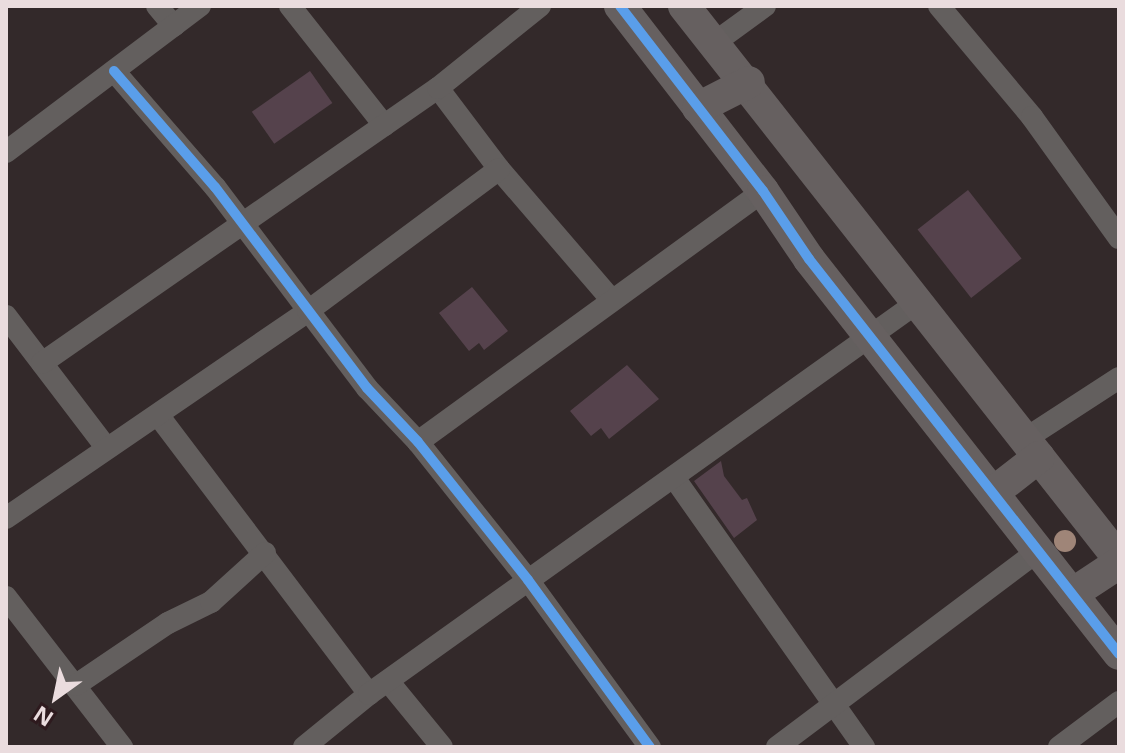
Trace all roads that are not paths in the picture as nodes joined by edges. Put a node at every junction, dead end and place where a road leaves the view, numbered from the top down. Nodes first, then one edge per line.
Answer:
1 (157, 6) edge
2 (200, 6) edge
3 (290, 6) edge
4 (540, 6) edge
5 (620, 6) edge
6 (684, 6) edge
7 (765, 6) edge
8 (939, 6) edge
9 (174, 26) junction
10 (714, 43) junction
11 (114, 71) junction
12 (749, 82) junction
13 (438, 88) junction
14 (698, 108) junction
15 (384, 125) junction
16 (6, 152) edge
17 (499, 169) junction
18 (763, 191) junction
19 (241, 223) junction
20 (1119, 238) edge
21 (611, 299) junction
22 (918, 302) junction
23 (308, 311) junction
24 (6, 316) edge
25 (870, 333) junction
26 (42, 363) junction
27 (1119, 378) edge
28 (158, 415) junction
29 (418, 442) junction
30 (105, 446) junction
31 (1032, 448) junction
32 (675, 479) junction
33 (994, 492) junction
34 (6, 518) edge
35 (1039, 550) junction
36 (265, 553) junction
37 (1119, 561) edge
38 (528, 580) junction
39 (1072, 594) junction
40 (6, 597) edge
41 (1119, 654) edge
42 (76, 685) junction
43 (379, 687) junction
44 (1119, 702) edge
45 (834, 705) junction
46 (122, 747) edge
47 (304, 747) edge
48 (442, 747) edge
49 (650, 747) edge
50 (777, 747) edge
51 (864, 747) edge
52 (1059, 747) edge

1 - 9 street
2 - 9 street
3 - 15 street
4 - 13 street
5 - 14 street
6 - 10 street
7 - 10 street
8 - 20 street
9 - 11 street
10 - 12 street
11 - 16 street
11 - 19 street
12 - 14 street
12 - 22 street
13 - 15 street
13 - 17 street
14 - 18 street
15 - 19 street
17 - 21 street
17 - 23 street
18 - 21 street
18 - 25 street
19 - 23 street
19 - 26 street
21 - 29 street
22 - 25 street
22 - 31 street
23 - 28 street
23 - 29 street
24 - 26 street
25 - 32 street
25 - 33 street
26 - 30 street
27 - 31 street
28 - 30 street
28 - 36 street
29 - 38 street
30 - 34 street
31 - 33 street
31 - 37 street
32 - 38 street
32 - 45 street
33 - 35 street
35 - 39 street
35 - 45 street
36 - 42 street
36 - 43 street
37 - 39 street
38 - 43 street
38 - 49 street
39 - 41 street
40 - 42 street
42 - 46 street
43 - 47 street
43 - 48 street
44 - 52 street
45 - 50 street
45 - 51 street

